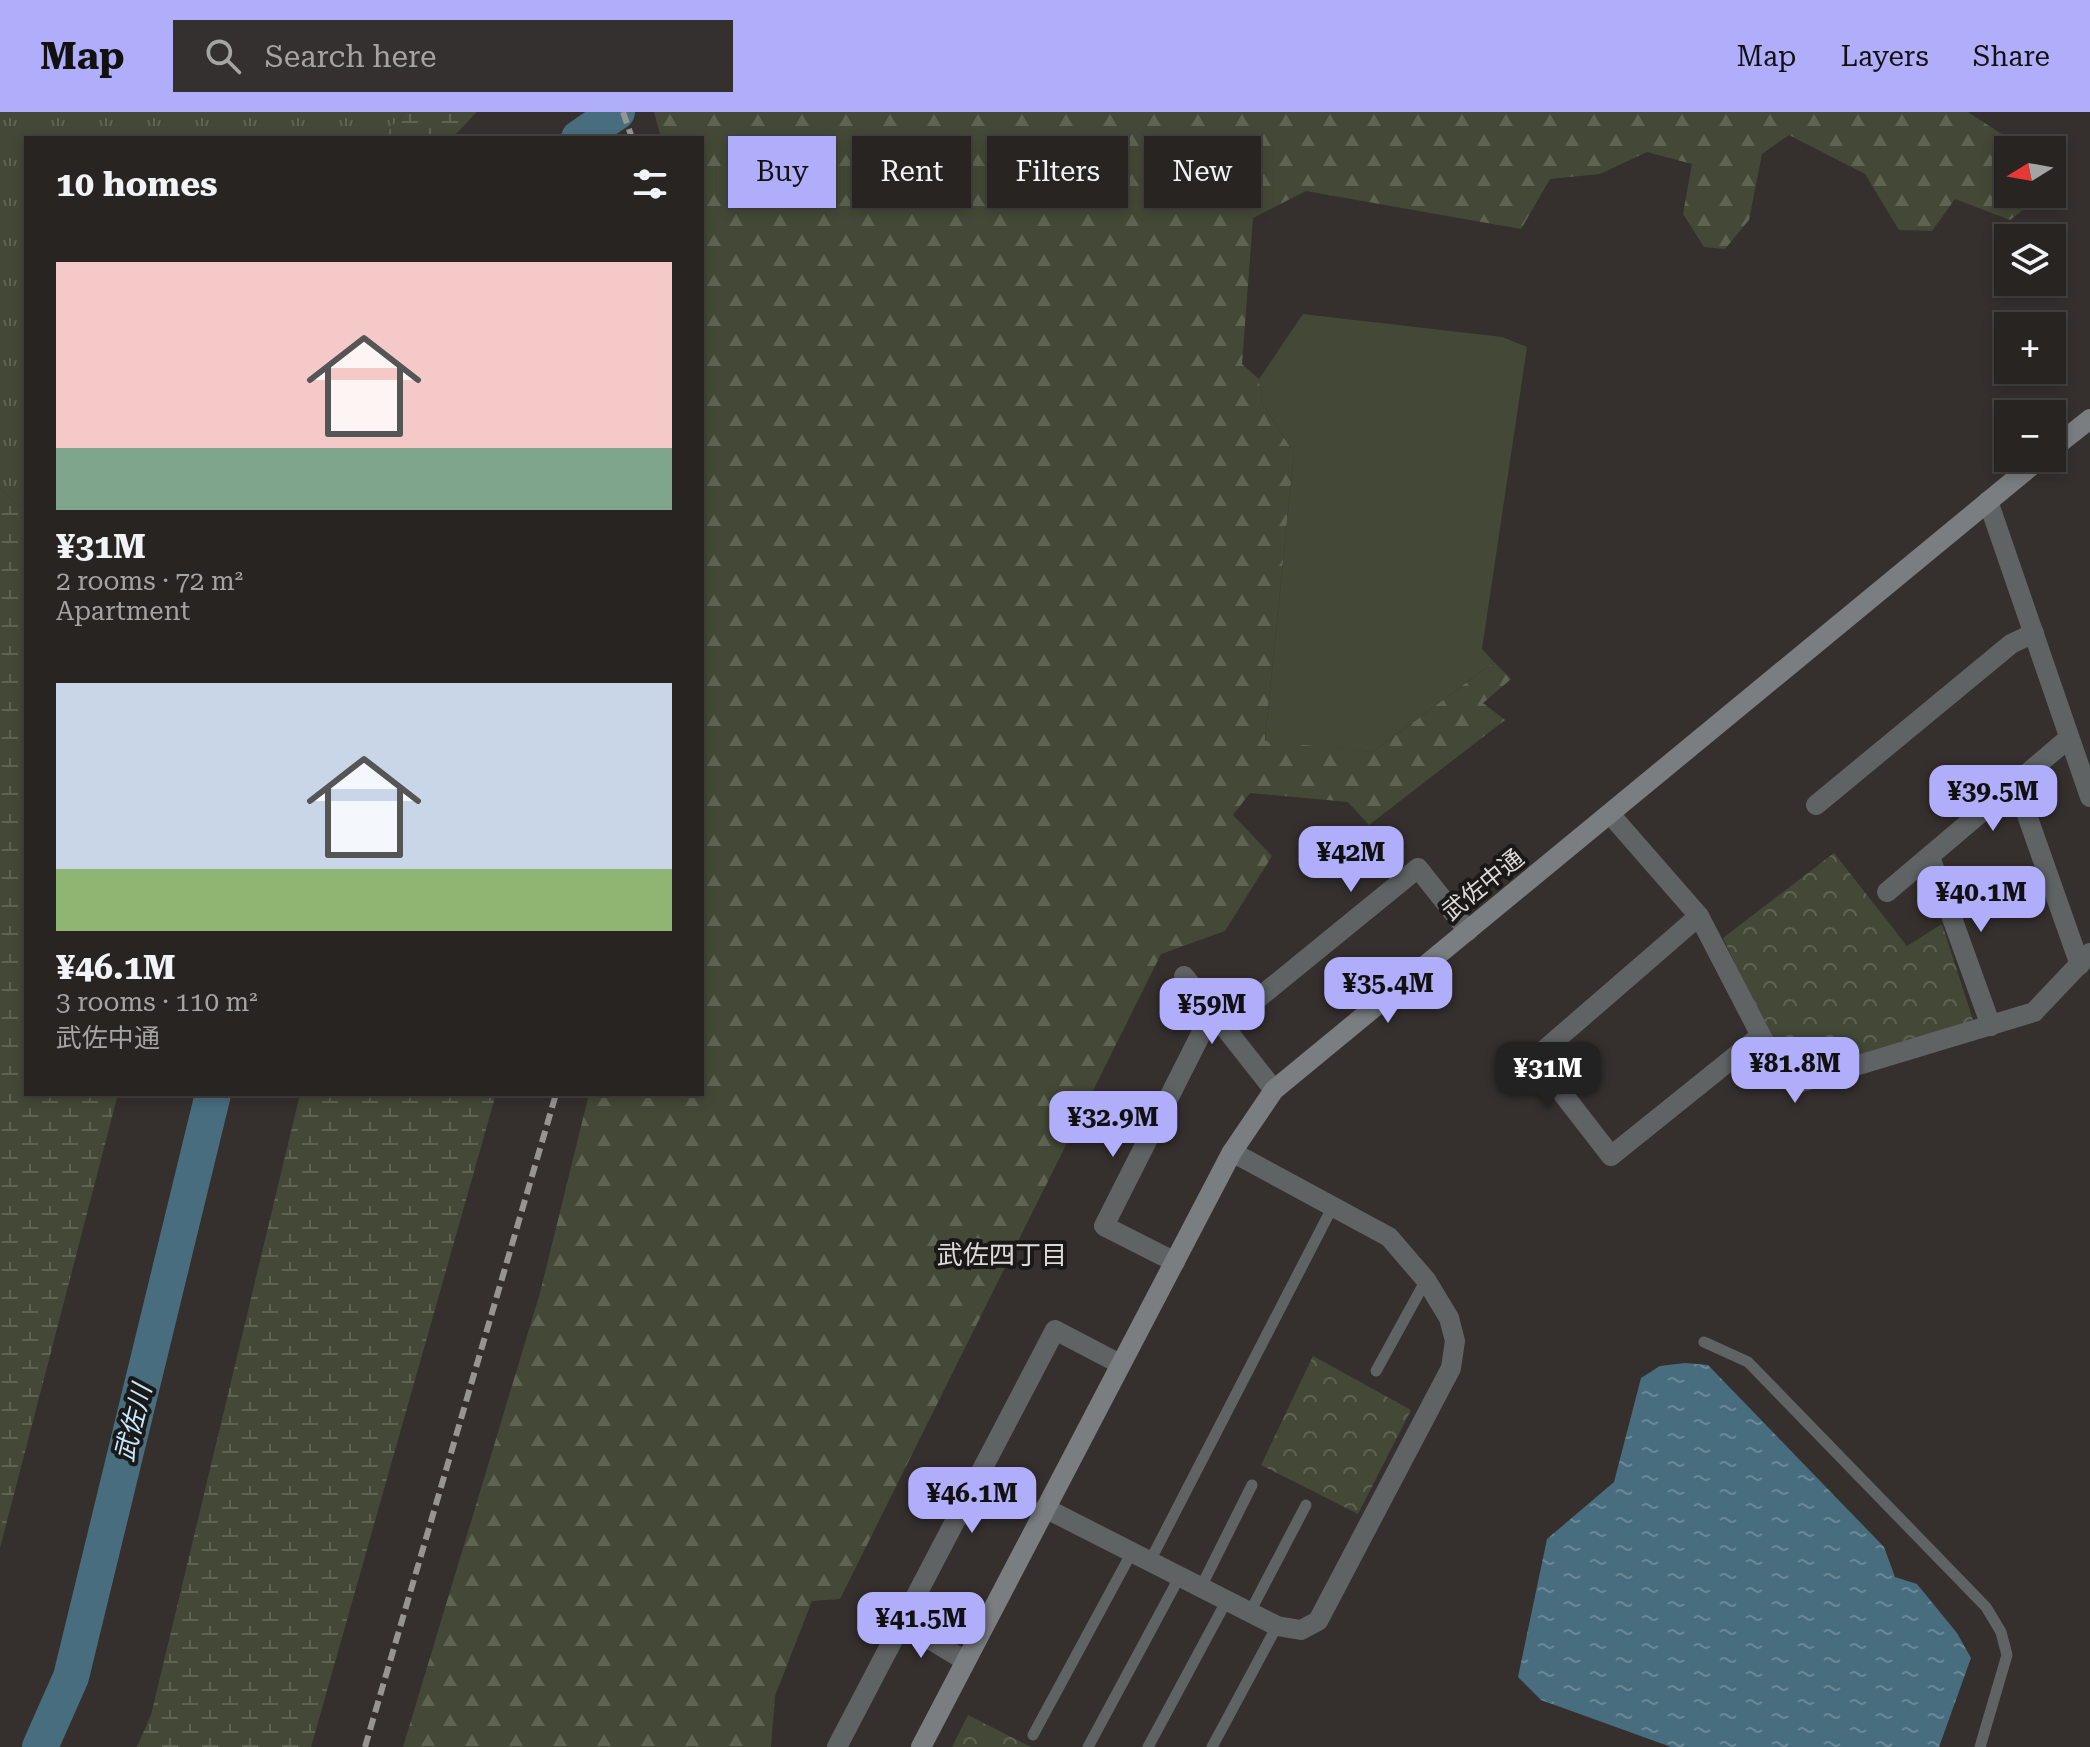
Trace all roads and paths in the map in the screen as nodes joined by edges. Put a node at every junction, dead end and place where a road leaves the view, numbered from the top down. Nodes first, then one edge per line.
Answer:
1 (2090, 419) edge
2 (2066, 438) edge
3 (2024, 472) edge
4 (1988, 501) junction
5 (2034, 633) junction
6 (2069, 738) junction
7 (2016, 784) junction
8 (2090, 797) edge
9 (1816, 805) dead end
10 (1610, 814) junction
11 (1930, 857) junction
12 (1887, 892) dead end
13 (1699, 916) junction
14 (1468, 931) junction
15 (2085, 959) edge
16 (1184, 976) dead end
17 (1218, 1019) junction
18 (1991, 1026) junction
19 (1759, 1037) junction
20 (1274, 1090) junction
21 (1232, 1152) junction
22 (1333, 1206) junction
23 (1175, 1262) junction
24 (1426, 1280) junction
25 (1704, 1342) dead end
26 (1120, 1364) junction
27 (1376, 1371) dead end
28 (1252, 1485) dead end
29 (1306, 1505) dead end
30 (1045, 1508) junction
31 (1141, 1556) junction
32 (1180, 1576) junction
33 (1201, 1587) junction
34 (1227, 1600) junction
35 (1250, 1612) junction
36 (901, 1622) junction
37 (1277, 1626) junction
38 (964, 1660) junction
39 (1033, 1735) dead end
40 (837, 1747) edge
41 (921, 1747) edge
42 (1088, 1747) edge
43 (1148, 1747) edge
44 (1212, 1747) edge
45 (1980, 1747) edge

1 - 2 street
3 - 4 street, 武佐中通
4 - 5 street
4 - 10 street, 武佐中通
5 - 6 street
5 - 9 street
6 - 7 street
6 - 8 street
7 - 11 street
7 - 15 street
10 - 13 street
10 - 14 street, 武佐中通
11 - 12 street
11 - 18 street
13 - 19 street
13 - 19 street
14 - 17 street
14 - 20 street, 武佐中通
15 - 18 street
16 - 17 street
17 - 20 street
17 - 23 street
18 - 19 street
20 - 21 street, 武佐中通
21 - 22 street
21 - 23 street, 武佐中通
22 - 24 street
22 - 31 lane
23 - 26 street, 武佐中通
24 - 27 lane
24 - 37 street
25 - 45 lane
26 - 30 street, 武佐中通
26 - 36 street
28 - 33 lane
29 - 35 lane
30 - 31 street
30 - 38 street, 武佐中通
31 - 32 street
31 - 39 lane
32 - 33 street
32 - 42 lane
33 - 34 street
34 - 35 street
34 - 43 lane
35 - 37 street
36 - 38 street
36 - 40 street
37 - 44 lane
38 - 41 street, 武佐中通

